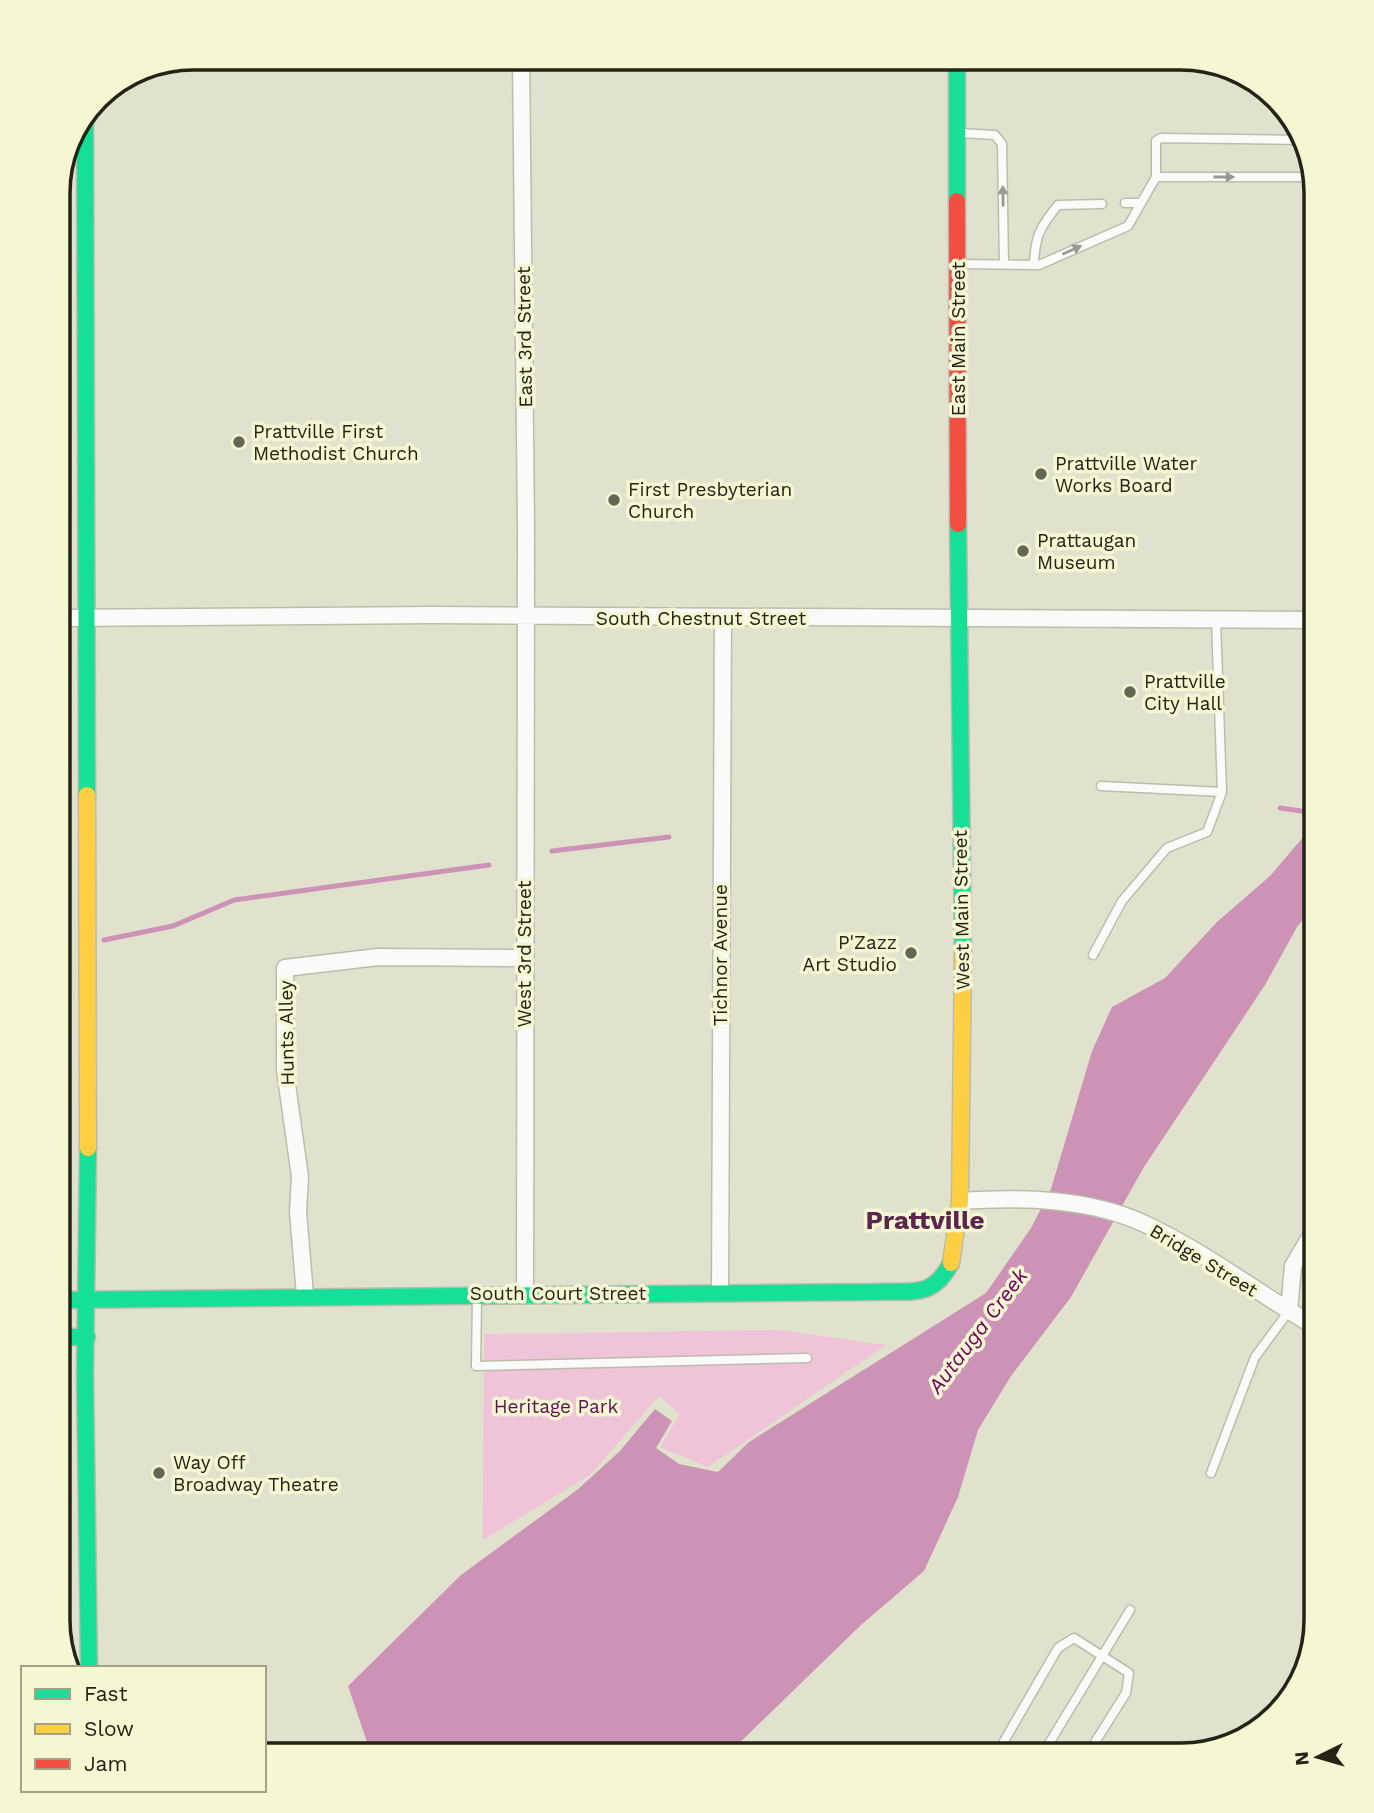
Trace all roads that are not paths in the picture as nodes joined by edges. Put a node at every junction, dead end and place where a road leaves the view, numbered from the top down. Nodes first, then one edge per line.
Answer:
1 (521, 70) edge
2 (957, 70) edge
3 (957, 133) junction
4 (85, 135) edge
5 (1291, 139) edge
6 (1156, 177) junction
7 (1303, 177) edge
8 (1125, 203) dead end
9 (1141, 203) junction
10 (1102, 204) dead end
11 (958, 264) junction
12 (1004, 264) junction
13 (1034, 265) junction
14 (526, 616) junction
15 (70, 618) edge
16 (86, 618) junction
17 (723, 618) junction
18 (960, 620) junction
19 (1216, 620) junction
20 (1304, 620) edge
21 (1101, 786) dead end
22 (1222, 792) junction
23 (1093, 955) dead end
24 (525, 958) junction
25 (960, 1201) junction
26 (1304, 1248) edge
27 (720, 1292) junction
28 (525, 1293) junction
29 (477, 1294) junction
30 (305, 1295) junction
31 (88, 1299) junction
32 (70, 1300) edge
33 (1289, 1311) junction
34 (1304, 1320) edge
35 (87, 1336) junction
36 (70, 1337) edge
37 (807, 1358) dead end
38 (1211, 1473) dead end
39 (1130, 1610) dead end
40 (1103, 1655) junction
41 (89, 1666) edge
42 (1003, 1743) edge
43 (1049, 1743) edge
44 (1095, 1743) edge

1 - 14 street, East 3rd Street
2 - 3 street, East Main Street
3 - 11 street, East Main Street
12 -> 3 lane
4 - 16 street
5 - 6 lane
6 -> 7 lane
6 - 9 lane
8 - 9 lane
13 -> 9 lane
10 - 13 lane
11 - 12 lane
11 - 18 street, East Main Street
12 - 13 lane
14 - 16 street, South Chestnut Street
14 - 17 street, South Chestnut Street
14 - 24 street, West 3rd Street
15 - 16 street, South Chestnut Street
16 - 31 street
17 - 18 street, South Chestnut Street
17 - 27 street, Tichnor Avenue
18 - 19 street, South Chestnut Street
18 - 25 street, West Main Street
19 - 20 street, South Chestnut Street
19 - 22 lane
21 - 22 lane
22 - 23 lane
24 - 28 street, West 3rd Street
24 - 30 street, Hunts Alley
25 - 27 street, South Court Street
25 - 33 street, Bridge Street
26 - 33 street
27 - 28 street, South Court Street
28 - 29 street, South Court Street
29 - 30 street, South Court Street
29 - 37 lane
30 - 31 street, South Court Street
31 - 32 street, South Court Street
31 - 35 street
33 - 34 street, Bridge Street
33 - 38 lane
35 - 36 street
35 - 41 street
39 - 40 lane
40 - 42 lane
40 - 43 lane
40 - 44 lane

